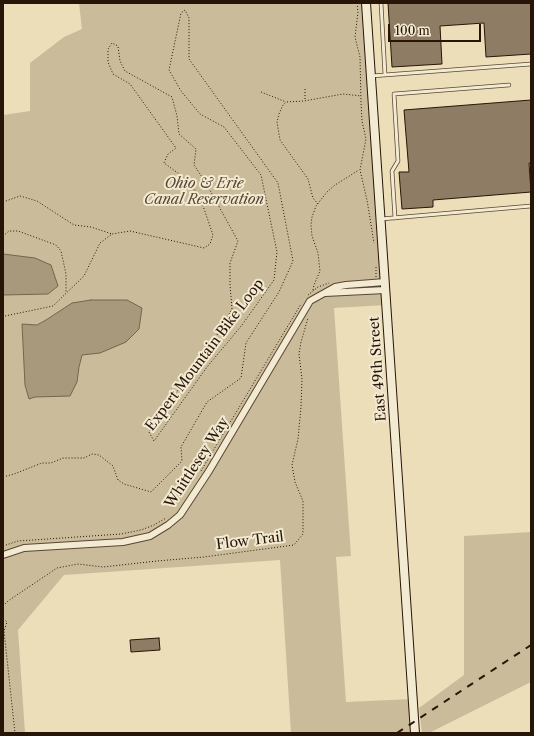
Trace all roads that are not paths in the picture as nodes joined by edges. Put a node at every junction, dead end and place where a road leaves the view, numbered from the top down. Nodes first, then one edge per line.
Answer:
1 (366, 3) edge
2 (381, 3) edge
3 (531, 64) edge
4 (385, 75) junction
5 (371, 76) junction
6 (509, 86) dead end
7 (531, 206) edge
8 (395, 218) junction
9 (381, 219) junction
10 (385, 286) junction
11 (3, 555) edge
12 (415, 733) edge

1 - 5 street, East 49th Street
2 - 4 lane
3 - 4 lane
4 - 5 lane
5 - 9 street, East 49th Street
6 - 8 lane
7 - 8 lane
8 - 9 lane
9 - 10 street, East 49th Street
10 - 11 street, Whittlesey Way
10 - 12 street, East 49th Street

